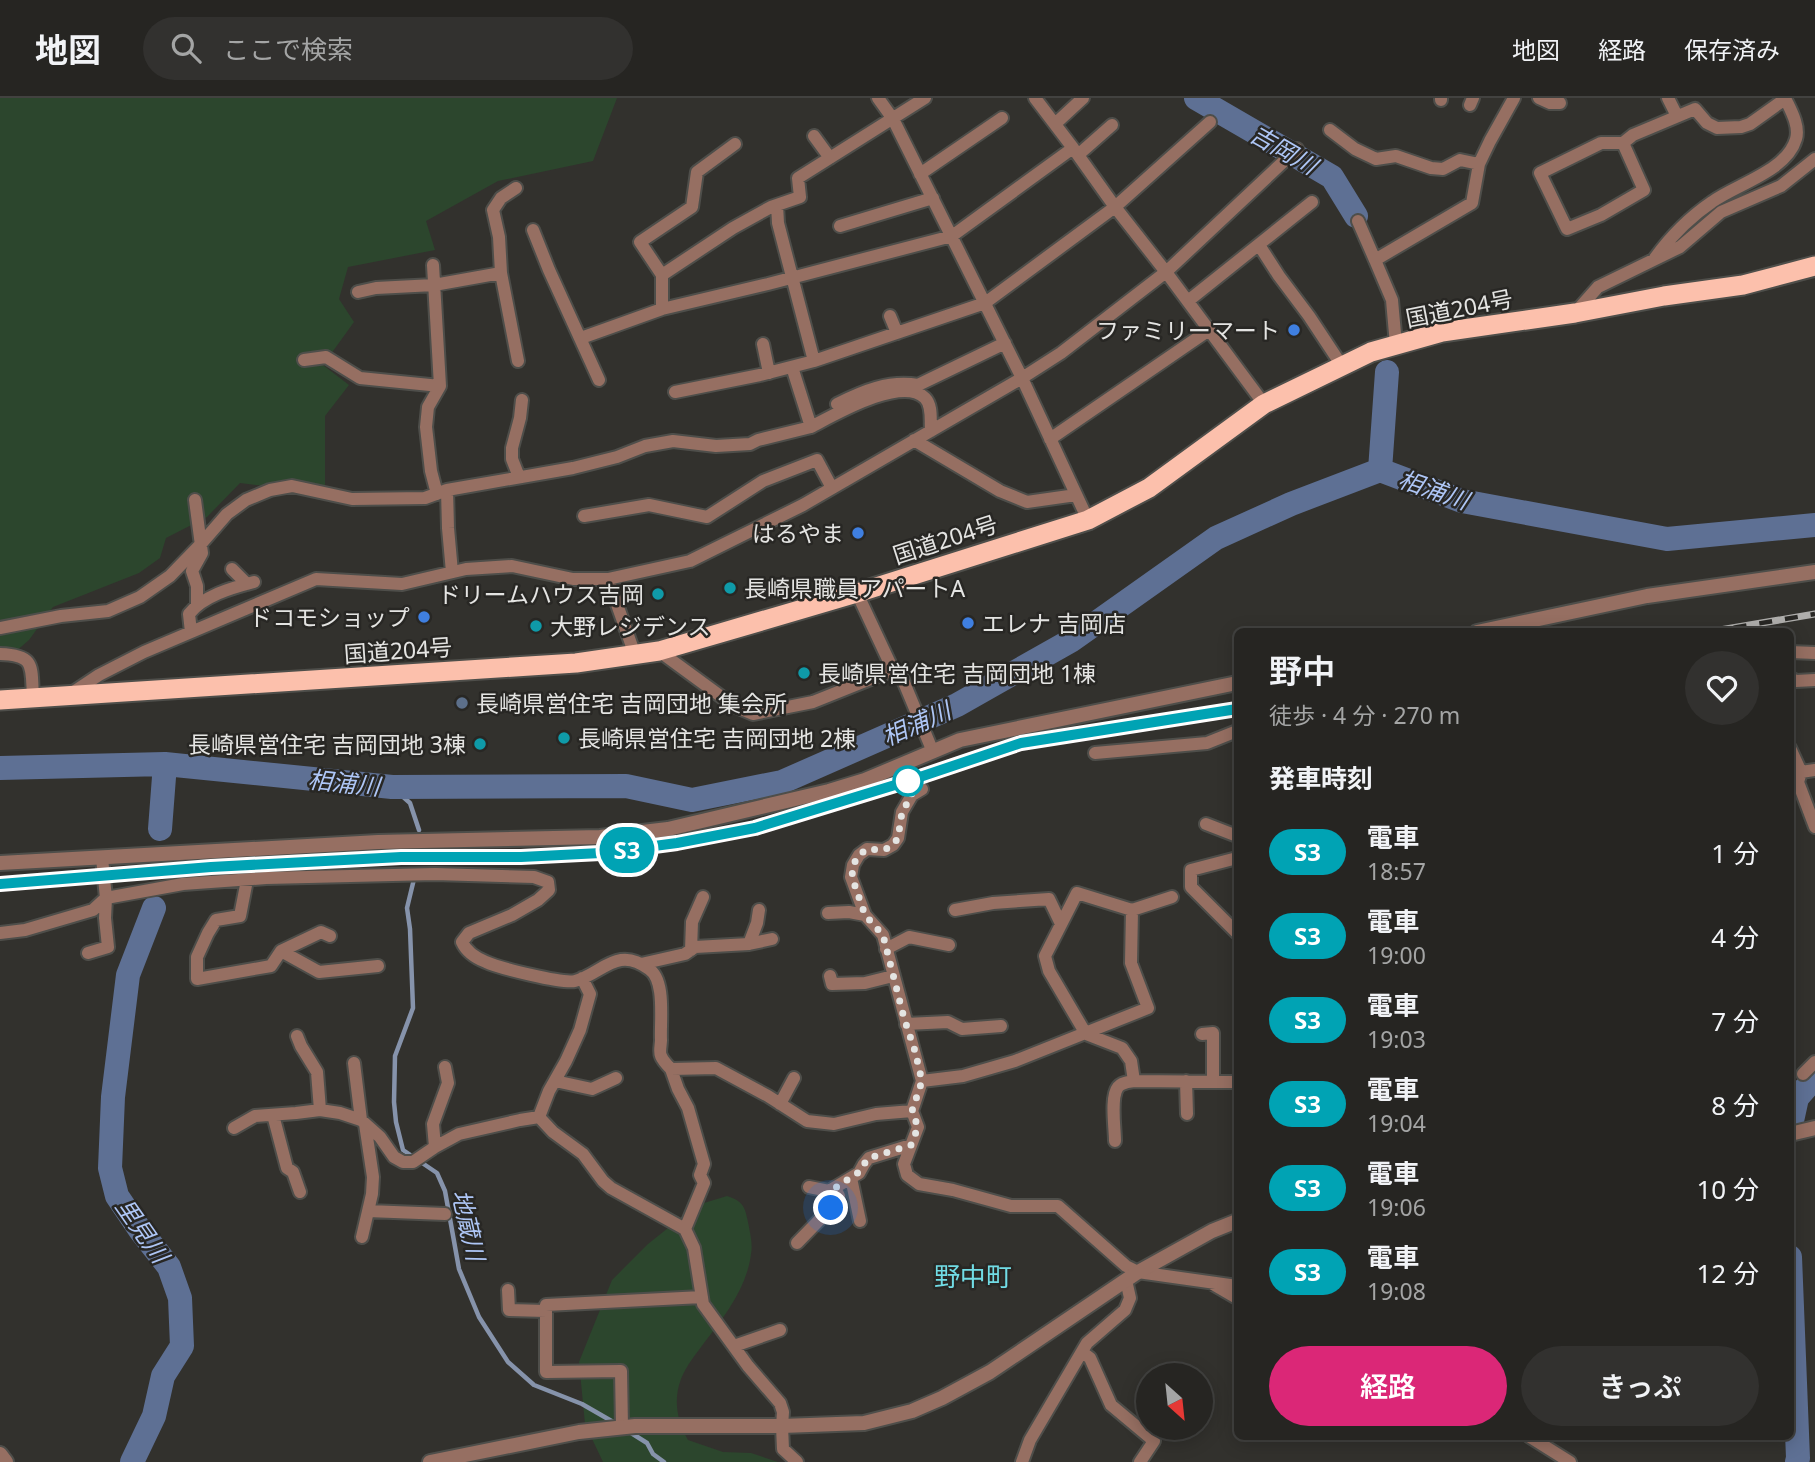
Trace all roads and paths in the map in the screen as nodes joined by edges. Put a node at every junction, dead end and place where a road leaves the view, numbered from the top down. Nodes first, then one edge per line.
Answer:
1 (878, 98) edge
2 (925, 98) edge
3 (1035, 98) edge
4 (1083, 98) edge
5 (1514, 98) edge
6 (1539, 98) edge
7 (1668, 98) edge
8 (1785, 98) edge
9 (1560, 103) dead end
10 (1676, 117) junction
11 (1002, 118) dead end
12 (893, 119) junction
13 (1210, 122) dead end
14 (1055, 124) junction
15 (1112, 125) dead end
16 (1330, 130) dead end
17 (814, 135) dead end
18 (1623, 143) junction
19 (736, 144) dead end
20 (1297, 149) dead end
21 (1076, 151) junction
22 (830, 158) junction
23 (1815, 159) edge
24 (1479, 164) junction
25 (920, 174) junction
26 (516, 188) dead end
27 (933, 198) junction
28 (1312, 202) dead end
29 (777, 205) junction
30 (1115, 207) junction
31 (1358, 220) dead end
32 (840, 226) dead end
33 (533, 230) dead end
34 (952, 236) junction
35 (1259, 245) junction
36 (1655, 258) junction
37 (1375, 260) junction
38 (433, 265) dead end
39 (1815, 266) edge
40 (1166, 272) junction
41 (501, 273) junction
42 (663, 275) junction
43 (793, 278) junction
44 (434, 285) junction
45 (358, 292) dead end
46 (1188, 301) junction
47 (985, 303) junction
48 (662, 309) junction
49 (1575, 313) junction
50 (890, 316) dead end
51 (1209, 330) junction
52 (897, 333) junction
53 (581, 338) junction
54 (1005, 343) junction
55 (763, 344) dead end
56 (1396, 345) junction
57 (304, 360) dead end
58 (518, 360) dead end
59 (814, 361) junction
60 (1342, 366) junction
61 (792, 367) junction
62 (769, 373) junction
63 (1022, 378) junction
64 (599, 380) dead end
65 (440, 386) junction
66 (675, 392) dead end
67 (522, 400) dead end
68 (1264, 404) junction
69 (813, 421) junction
70 (931, 430) junction
71 (1050, 439) junction
72 (914, 440) junction
73 (519, 477) junction
74 (832, 488) junction
75 (442, 492) junction
76 (1076, 495) junction
77 (195, 500) dead end
78 (584, 516) dead end
79 (1088, 520) junction
80 (200, 544) junction
81 (232, 569) dead end
82 (452, 572) junction
83 (1815, 572) edge
84 (608, 579) junction
85 (857, 593) junction
86 (197, 604) junction
87 (0, 628) edge
88 (1512, 628) edge
89 (191, 632) junction
90 (659, 651) junction
91 (1794, 653) edge
92 (1815, 653) edge
93 (0, 654) edge
94 (635, 655) junction
95 (893, 670) junction
96 (1794, 680) edge
97 (1815, 680) edge
98 (1234, 684) edge
99 (69, 695) junction
100 (33, 697) junction
101 (0, 700) edge
102 (1234, 732) edge
103 (933, 752) junction
104 (1095, 753) dead end
105 (1815, 770) edge
106 (1796, 781) edge
107 (922, 789) dead end
108 (1206, 824) dead end
109 (1815, 827) edge
110 (1234, 835) edge
111 (102, 858) junction
112 (1234, 859) edge
113 (0, 863) edge
114 (247, 880) junction
115 (703, 897) dead end
116 (1172, 897) dead end
117 (106, 898) junction
118 (759, 910) dead end
119 (955, 910) dead end
120 (1132, 910) junction
121 (828, 913) dead end
122 (865, 915) junction
123 (1061, 924) junction
124 (1234, 930) edge
125 (0, 933) edge
126 (330, 936) dead end
127 (772, 939) dead end
128 (749, 944) junction
129 (949, 945) dead end
130 (886, 949) junction
131 (691, 950) junction
132 (281, 951) junction
133 (95, 955) dead end
134 (641, 964) junction
135 (830, 976) dead end
136 (893, 976) junction
137 (582, 978) junction
138 (370, 980) dead end
139 (906, 1024) junction
140 (1001, 1026) dead end
141 (1086, 1034) junction
142 (1202, 1034) dead end
143 (297, 1035) dead end
144 (1815, 1062) edge
145 (354, 1063) dead end
146 (445, 1067) dead end
147 (671, 1069) junction
148 (1803, 1074) dead end
149 (616, 1078) dead end
150 (794, 1078) dead end
151 (555, 1081) junction
152 (922, 1081) junction
153 (1135, 1081) junction
154 (1186, 1082) junction
155 (1213, 1082) junction
156 (1234, 1082) edge
157 (780, 1104) junction
158 (320, 1110) junction
159 (912, 1111) junction
160 (1187, 1114) dead end
161 (273, 1115) junction
162 (539, 1117) junction
163 (363, 1122) junction
164 (234, 1128) dead end
165 (1115, 1141) dead end
166 (911, 1145) junction
167 (435, 1147) junction
168 (851, 1178) junction
169 (809, 1187) dead end
170 (835, 1188) junction
171 (300, 1192) dead end
172 (368, 1210) junction
173 (445, 1214) dead end
174 (860, 1222) dead end
175 (1234, 1222) edge
176 (685, 1228) junction
177 (362, 1237) dead end
178 (797, 1244) dead end
179 (1132, 1276) junction
180 (1206, 1281) junction
181 (1234, 1286) edge
182 (508, 1290) dead end
183 (1234, 1296) edge
184 (702, 1297) junction
185 (546, 1311) junction
186 (780, 1330) dead end
187 (734, 1346) junction
188 (1082, 1352) junction
189 (782, 1426) junction
190 (622, 1427) junction
191 (1535, 1440) edge
192 (0, 1454) edge
193 (6, 1462) edge
194 (430, 1462) edge
195 (797, 1462) edge
196 (1022, 1462) edge
197 (1140, 1462) edge
198 (1570, 1462) edge

1 - 12 street
2 - 12 street
3 - 14 street
4 - 14 street
5 - 24 street
6 - 9 street
7 - 10 street
8 - 10 street
8 - 36 street
10 - 18 street
11 - 25 street
12 - 22 street
12 - 25 street
13 - 30 street
14 - 21 street
15 - 21 street
16 - 24 street
17 - 22 street
18 - 18 street
19 - 42 street
20 - 40 street
21 - 30 street
21 - 34 street
22 - 29 street
23 - 36 street
24 - 37 street
25 - 27 street
26 - 41 street
27 - 32 street
27 - 34 street
28 - 35 street
29 - 42 street
29 - 43 street
30 - 40 street
30 - 47 street
31 - 37 street
33 - 53 street
34 - 43 street
34 - 47 street
35 - 46 street
35 - 60 street
36 - 49 street
37 - 56 street
38 - 44 street
39 - 49 highway, 国道204号
40 - 46 street
40 - 63 street
41 - 44 street
41 - 58 street
42 - 48 street
43 - 48 street
43 - 59 street
44 - 45 street
44 - 65 street
46 - 51 street
47 - 52 street
47 - 54 street
48 - 53 street
49 - 56 highway, 国道204号
50 - 52 street
51 - 68 street
51 - 71 street
52 - 59 street
53 - 64 street
54 - 63 street
54 - 69 street
55 - 62 street
56 - 60 highway, 国道204号
57 - 65 street
59 - 61 street
60 - 68 highway, 国道204号
61 - 62 street
61 - 69 street
62 - 66 street
63 - 70 street
63 - 71 street
65 - 75 street
67 - 73 street
68 - 79 highway, 国道204号
69 - 70 street
69 - 73 street
70 - 72 street
71 - 76 street
72 - 74 street
72 - 76 street
73 - 75 street
74 - 78 street
74 - 84 street
75 - 80 street
75 - 82 street
76 - 79 street
77 - 80 street
79 - 85 highway, 国道204号
80 - 86 street
80 - 87 street
81 - 86 street
82 - 84 street
82 - 89 street
83 - 88 street
84 - 94 street
85 - 90 highway, 国道204号
85 - 95 street
86 - 89 street
89 - 99 street
90 - 94 highway, 国道204号
90 - 95 street
91 - 92 street
93 - 100 street
94 - 99 highway, 国道204号
95 - 103 street
96 - 97 street
98 - 103 street
99 - 100 highway, 国道204号
100 - 101 highway, 国道204号
102 - 104 street
103 - 111 street
105 - 106 street
106 - 109 street
107 - 122 street
108 - 110 street
111 - 113 street
111 - 117 street
112 - 124 street
114 - 117 street
114 - 132 street
114 - 137 street
115 - 131 street
116 - 120 street
117 - 125 street
117 - 133 street
118 - 128 street
119 - 123 street
120 - 123 street
120 - 141 street
121 - 122 street
122 - 130 street
123 - 141 street
126 - 132 street
127 - 128 street
128 - 131 street
129 - 130 street
130 - 136 street
131 - 134 street
132 - 138 street
134 - 137 street
134 - 147 street
135 - 136 street
136 - 139 street
137 - 151 street
139 - 140 street
139 - 152 street
141 - 152 street
141 - 153 street
142 - 155 street
143 - 158 street
144 - 148 street
145 - 163 street
146 - 167 street
147 - 157 street
147 - 176 street
149 - 151 street
150 - 157 street
151 - 162 street
152 - 159 street
153 - 154 street
153 - 165 street
154 - 155 street
154 - 160 street
155 - 156 street
157 - 159 street
158 - 161 street
158 - 163 street
159 - 166 street
161 - 164 street
161 - 171 street
162 - 167 street
162 - 176 street
163 - 167 street
163 - 172 street
166 - 168 street
166 - 179 street
168 - 170 street
168 - 174 street
169 - 170 street
170 - 178 street
172 - 173 street
172 - 177 street
175 - 179 street
176 - 184 street
179 - 180 street
179 - 188 street
179 - 189 street
180 - 181 street
180 - 183 street
182 - 185 street
184 - 185 street
184 - 187 street
185 - 190 street
186 - 187 street
187 - 189 street
188 - 196 street
188 - 197 street
189 - 190 street
189 - 195 street
190 - 194 street
191 - 198 street
192 - 193 street

